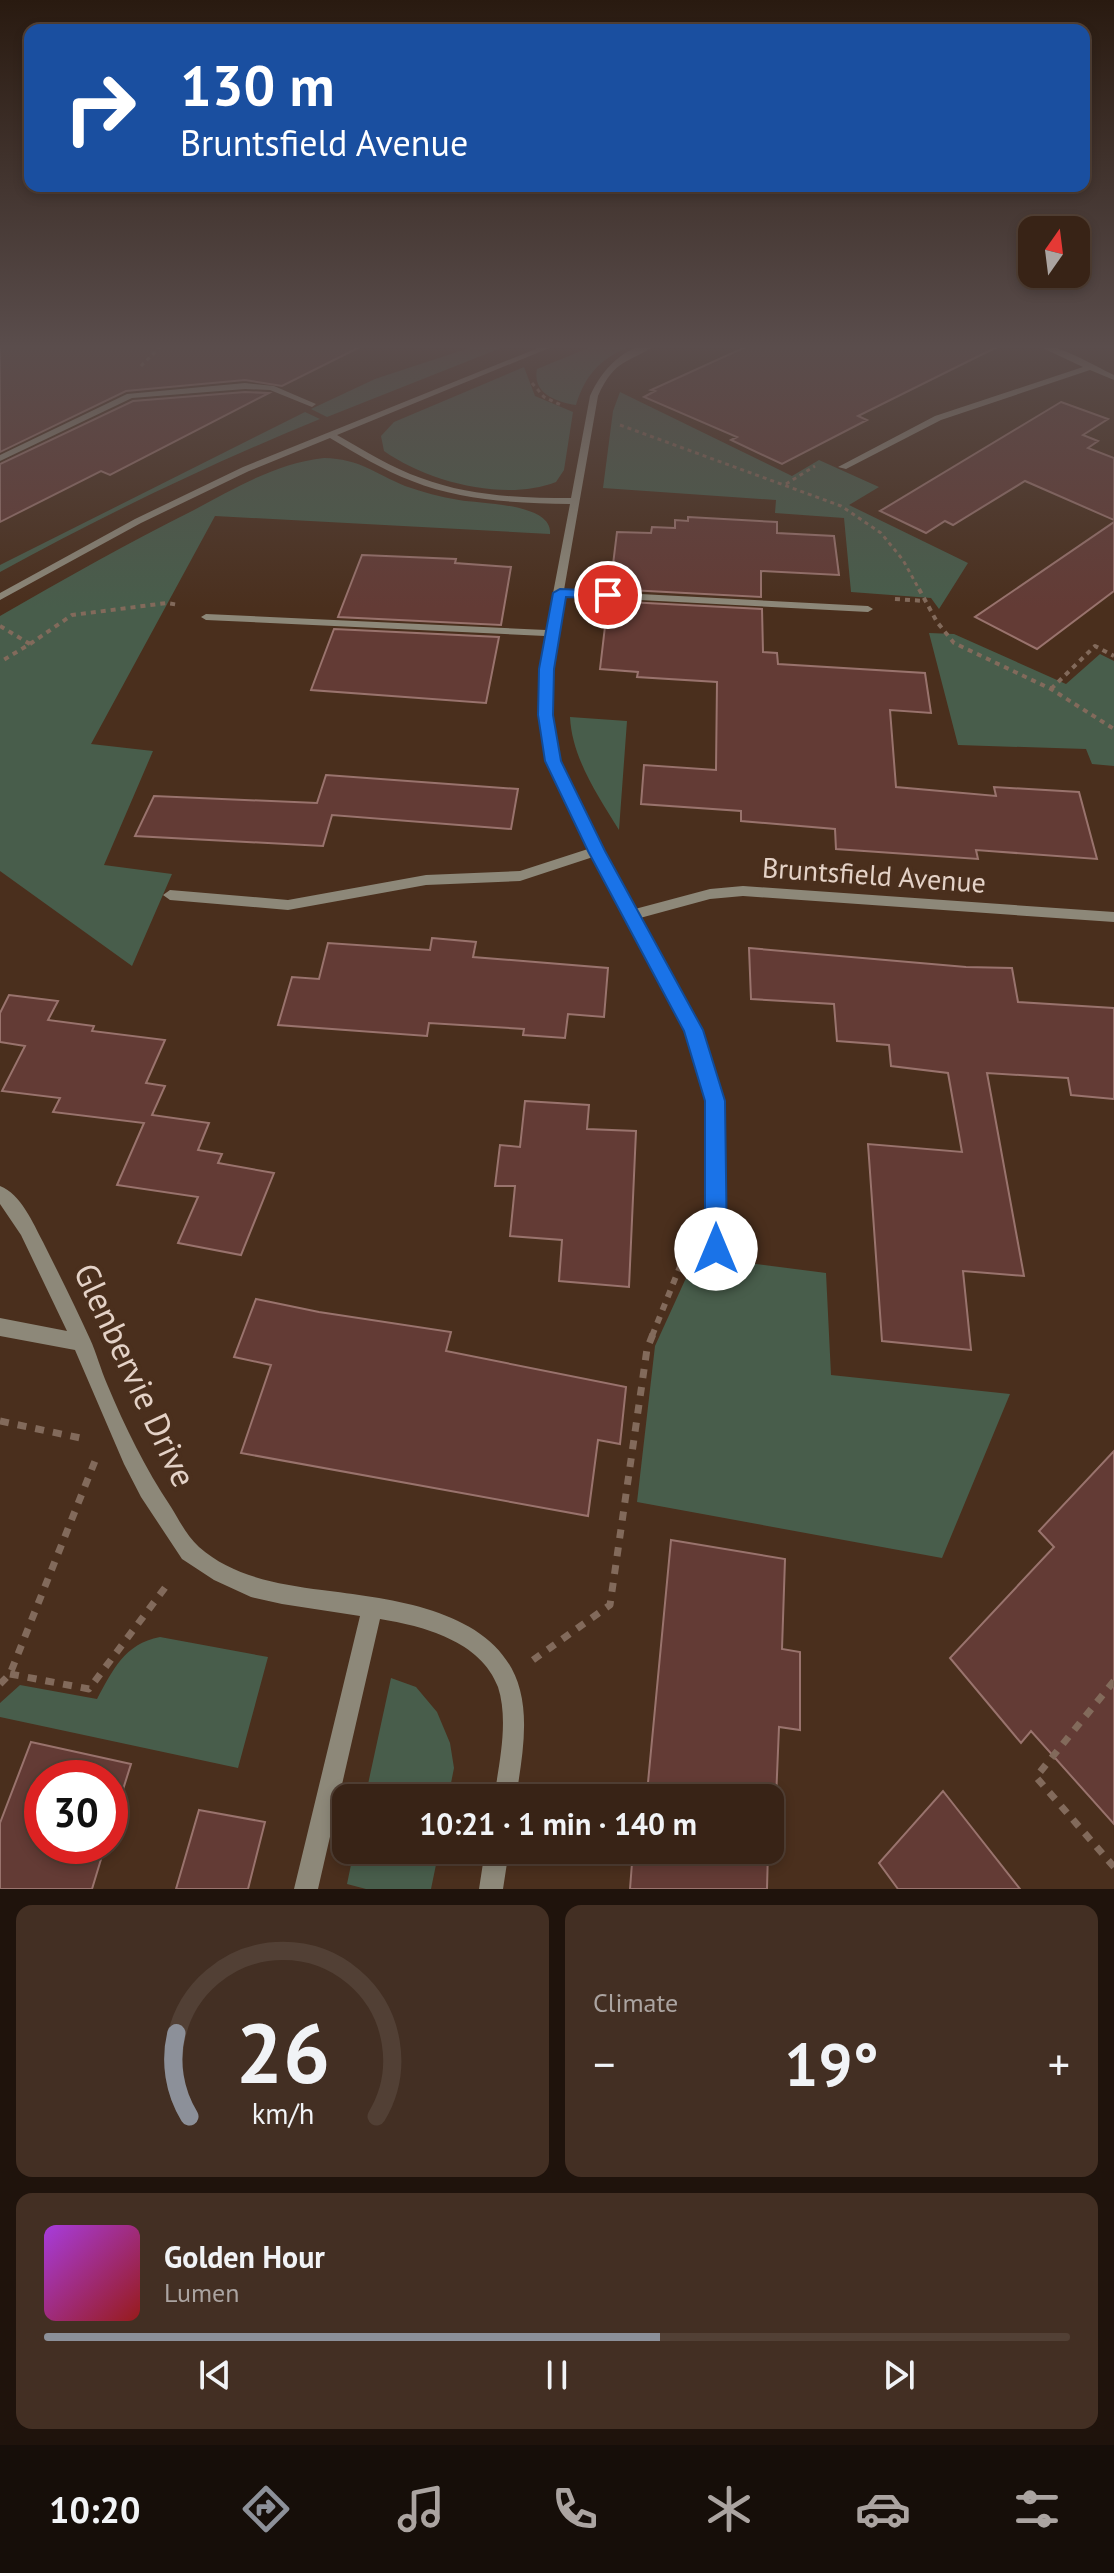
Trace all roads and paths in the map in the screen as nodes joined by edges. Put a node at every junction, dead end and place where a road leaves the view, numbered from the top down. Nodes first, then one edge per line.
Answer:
1 (54, 432) edge
2 (334, 432) edge
3 (586, 432) edge
4 (641, 432) edge
5 (911, 432) edge
6 (329, 434) junction
7 (0, 458) edge
8 (843, 467) dead end
9 (576, 501) junction
10 (560, 593) junction
11 (0, 597) edge
12 (868, 609) dead end
13 (206, 617) joint
14 (0, 626) edge
15 (551, 633) junction
16 (30, 644) junction
17 (1114, 656) edge
18 (0, 662) edge
19 (1051, 689) junction
20 (1114, 729) edge
21 (596, 851) junction
22 (170, 895) dead end
23 (633, 915) junction
24 (1114, 917) edge
25 (0, 1193) edge
26 (716, 1249) joint
27 (0, 1327) edge
28 (83, 1343) junction
29 (114, 1417) junction
30 (0, 1421) edge
31 (102, 1443) junction
32 (191, 1554) junction
33 (372, 1609) junction
34 (10, 1674) junction
35 (506, 1679) junction
36 (1114, 1681) edge
37 (0, 1684) edge
38 (507, 1784) edge
39 (495, 1864) edge
40 (1114, 1867) edge
41 (306, 1889) edge
42 (491, 1889) edge

1 - 7 street
2 - 6 street
3 - 9 street
4 - 19 path
5 - 8 street
6 - 9 street
6 - 11 street
9 - 10 street
10 - 12 street
10 - 15 street
13 - 15 street
13 - 16 path
14 - 16 path
15 - 21 street
16 - 18 path
17 - 19 path
19 - 20 path
21 - 22 street
21 - 23 street
23 - 24 street, Bruntsfield Avenue
23 - 26 street
25 - 28 street, Glenbervie Drive
26 - 35 path
27 - 28 street
28 - 29 street, Glenbervie Drive
29 - 31 path
29 - 32 street, Glenbervie Drive
30 - 31 path
31 - 34 path
32 - 33 street, Glenbervie Drive
32 - 34 path
33 - 35 street, Glenbervie Drive
33 - 41 street
34 - 37 path
35 - 38 street
36 - 40 path
39 - 42 street

